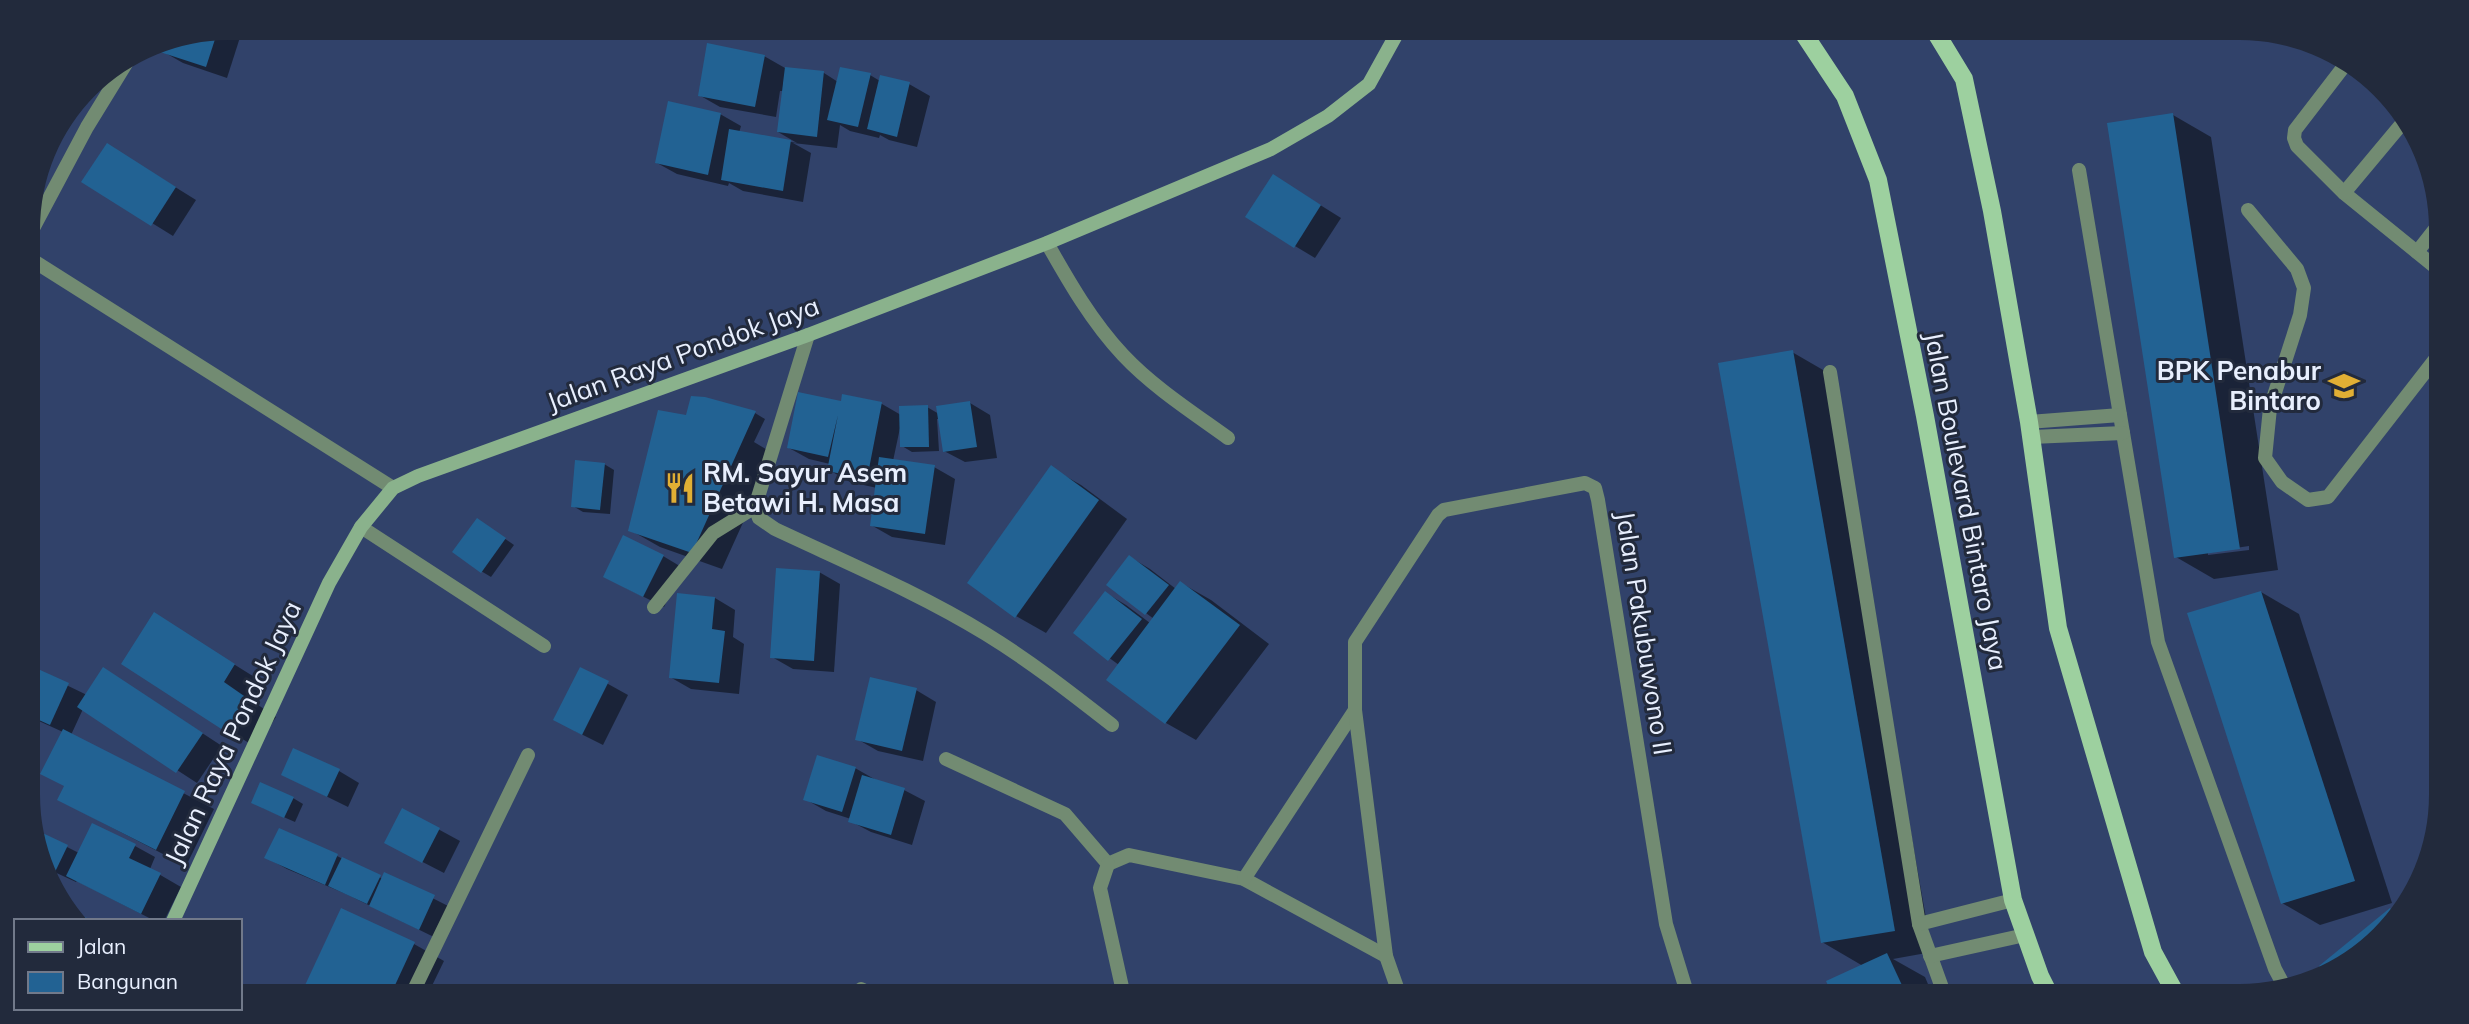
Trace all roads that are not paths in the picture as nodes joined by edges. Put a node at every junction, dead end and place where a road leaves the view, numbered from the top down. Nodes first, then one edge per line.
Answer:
1 (1393, 40) edge
2 (1808, 40) edge
3 (1940, 40) edge
4 (2342, 71) edge
5 (118, 76) edge
6 (2399, 128) edge
7 (2079, 170) dead end
8 (2344, 193) junction
9 (2248, 210) dead end
10 (41, 213) edge
11 (2429, 237) edge
12 (1047, 243) junction
13 (2417, 252) junction
14 (2429, 261) edge
15 (41, 266) edge
16 (808, 335) junction
17 (2429, 368) edge
18 (1830, 372) dead end
19 (2120, 415) junction
20 (2030, 430) junction
21 (2123, 433) junction
22 (1228, 438) dead end
23 (393, 488) junction
24 (755, 507) junction
25 (361, 527) junction
26 (654, 607) dead end
27 (544, 646) dead end
28 (1354, 710) junction
29 (1112, 725) dead end
30 (528, 755) dead end
31 (946, 759) dead end
32 (1108, 864) junction
33 (1244, 879) junction
34 (2013, 900) junction
35 (174, 919) edge
36 (1919, 924) junction
37 (2025, 935) junction
38 (1386, 956) junction
39 (1930, 956) junction
40 (2280, 979) edge
41 (1396, 983) edge
42 (1684, 983) edge
43 (1940, 983) edge
44 (2045, 983) edge
45 (2170, 983) edge
46 (417, 984) edge
47 (1122, 984) edge

1 - 12 main road, Jalan Raya Pondok Jaya
2 - 34 main road, Jalan Boulevard Bintaro Jaya
3 - 20 main road
4 - 8 street
5 - 10 street
6 - 8 street
7 - 19 street
8 - 13 street
9 - 17 street
11 - 13 street
12 - 16 main road, Jalan Raya Pondok Jaya
12 - 22 street
13 - 14 street
15 - 23 street
16 - 23 main road, Jalan Raya Pondok Jaya
16 - 24 street
18 - 36 street
19 - 20 street
19 - 21 street
20 - 21 street
20 - 45 main road
21 - 40 street
23 - 25 main road, Jalan Raya Pondok Jaya
24 - 26 street
24 - 29 street
25 - 27 street
25 - 35 main road, Jalan Raya Pondok Jaya
28 - 33 street
28 - 38 street
28 - 42 street, Jalan Pakubuwono II
30 - 46 street
31 - 32 street
32 - 33 street
32 - 47 street
33 - 38 street
34 - 36 street
34 - 37 main road, Jalan Boulevard Bintaro Jaya
36 - 39 street
37 - 39 street
37 - 44 main road, Jalan Boulevard Bintaro Jaya
38 - 41 street
39 - 43 street

